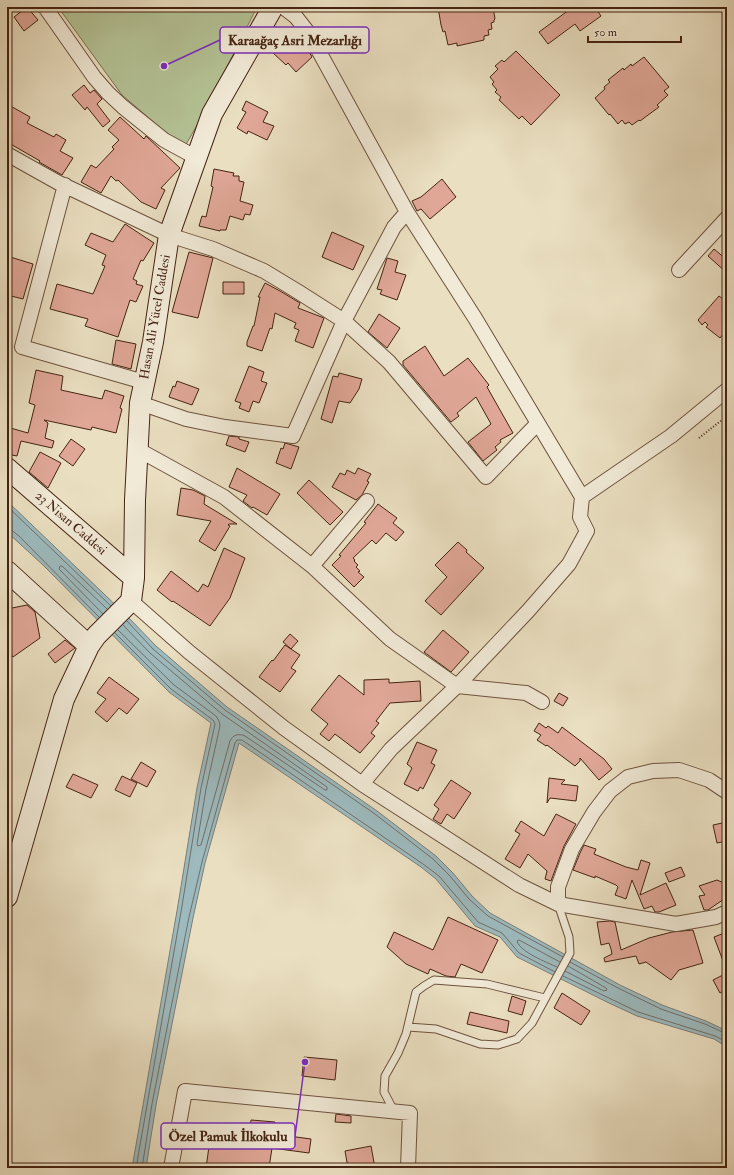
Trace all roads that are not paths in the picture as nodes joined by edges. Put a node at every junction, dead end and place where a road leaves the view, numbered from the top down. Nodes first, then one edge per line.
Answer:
1 (45, 7) edge
2 (273, 7) edge
3 (283, 7) edge
4 (7, 154) edge
5 (197, 158) junction
6 (65, 185) junction
7 (407, 212) junction
8 (727, 218) edge
9 (170, 235) junction
10 (679, 270) dead end
11 (344, 321) junction
12 (144, 382) junction
13 (727, 390) edge
14 (140, 403) junction
15 (537, 424) junction
16 (137, 449) junction
17 (7, 468) edge
18 (582, 498) junction
19 (367, 501) dead end
20 (312, 566) junction
21 (7, 571) edge
22 (134, 578) junction
23 (131, 601) junction
24 (92, 641) junction
25 (457, 686) junction
26 (542, 702) dead end
27 (362, 784) junction
28 (727, 792) edge
29 (8, 887) edge
30 (558, 904) junction
31 (727, 912) edge
32 (545, 998) junction
33 (408, 1027) junction
34 (394, 1111) junction
35 (171, 1168) edge
36 (408, 1168) edge

1 - 5 street
2 - 5 street, Hasan Ali Yücel Caddesi
3 - 7 street
4 - 6 street
5 - 9 street, Hasan Ali Yücel Caddesi
6 - 9 street
6 - 12 street
7 - 11 street
7 - 15 street
8 - 10 street
9 - 11 street
9 - 12 street, Hasan Ali Yücel Caddesi
11 - 14 street
11 - 15 street
12 - 14 street, Hasan Ali Yücel Caddesi
13 - 18 street
14 - 16 street, Hasan Ali Yücel Caddesi
15 - 18 street
16 - 20 street
16 - 22 street, Hasan Ali Yücel Caddesi
17 - 22 street, 23 Nisan Caddesi
18 - 25 street
19 - 20 street
20 - 25 street
21 - 24 street
22 - 23 street, Hasan Ali Yücel Caddesi
23 - 24 street
23 - 27 street
24 - 29 street
25 - 26 street
25 - 27 street
27 - 30 street
28 - 30 street
30 - 31 street
30 - 32 lane
32 - 33 lane
32 - 33 lane
33 - 34 lane
34 - 35 street
34 - 36 street

